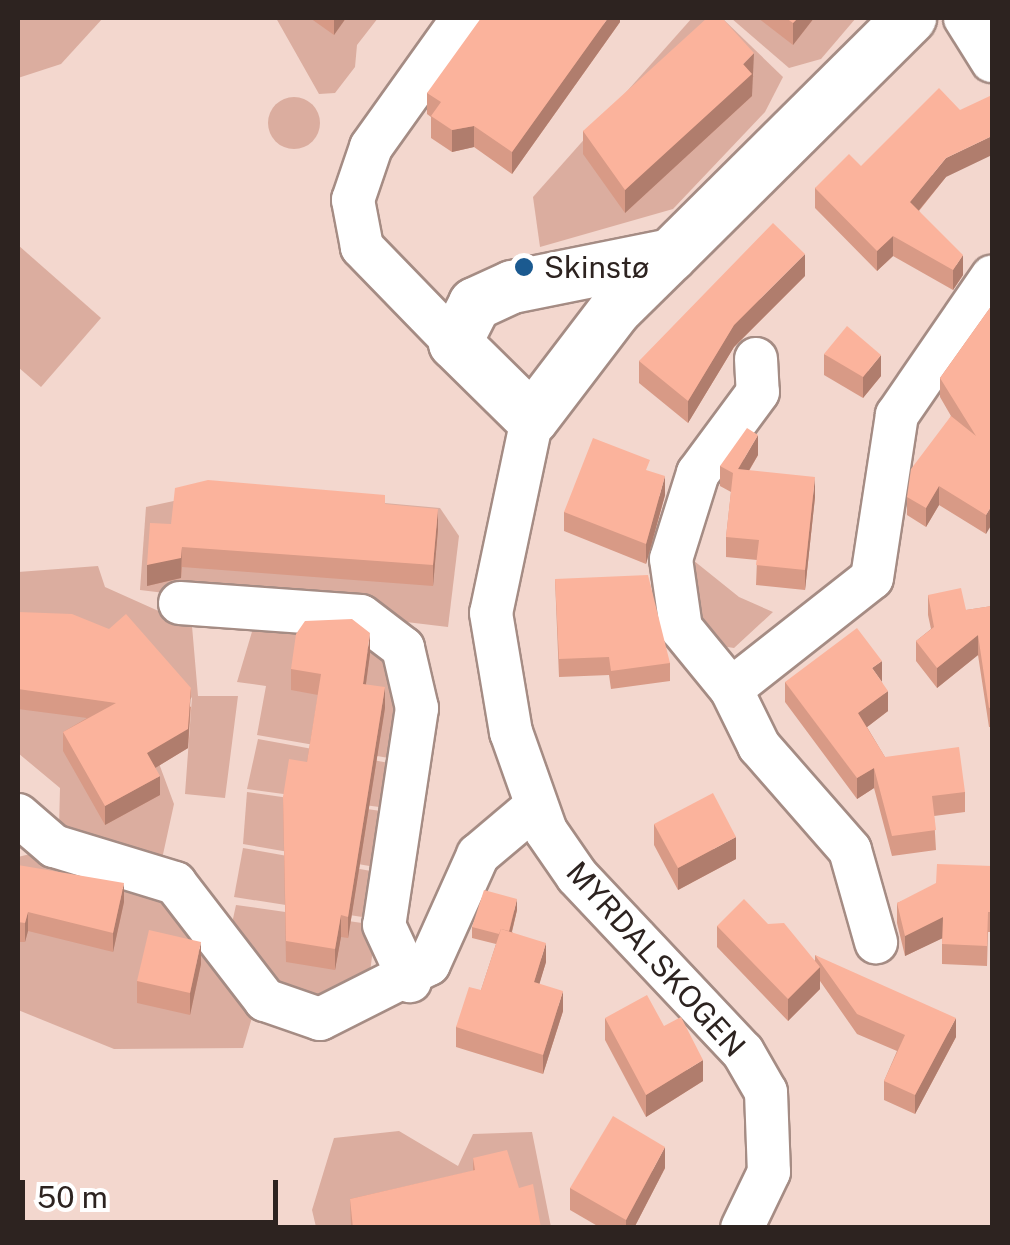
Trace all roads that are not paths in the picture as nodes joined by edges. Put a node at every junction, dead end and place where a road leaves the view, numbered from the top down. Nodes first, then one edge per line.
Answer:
1 (463, 18) edge
2 (910, 18) edge
3 (964, 18) edge
4 (992, 61) edge
5 (671, 255) junction
6 (992, 277) edge
7 (455, 343) junction
8 (756, 358) dead end
9 (532, 419) junction
10 (180, 603) dead end
11 (731, 688) junction
12 (536, 806) junction
13 (18, 815) edge
14 (876, 942) dead end
15 (410, 981) junction
16 (742, 1228) edge

1 - 7 street
2 - 5 main road, MYRDALSKOGEN
3 - 4 street
5 - 7 main road
5 - 9 main road, MYRDALSKOGEN
6 - 11 street
7 - 9 main road
8 - 11 street
9 - 12 street, MYRDALSKOGEN
10 - 15 street
11 - 14 street
12 - 15 street
12 - 16 street, MYRDALSKOGEN
13 - 15 street

